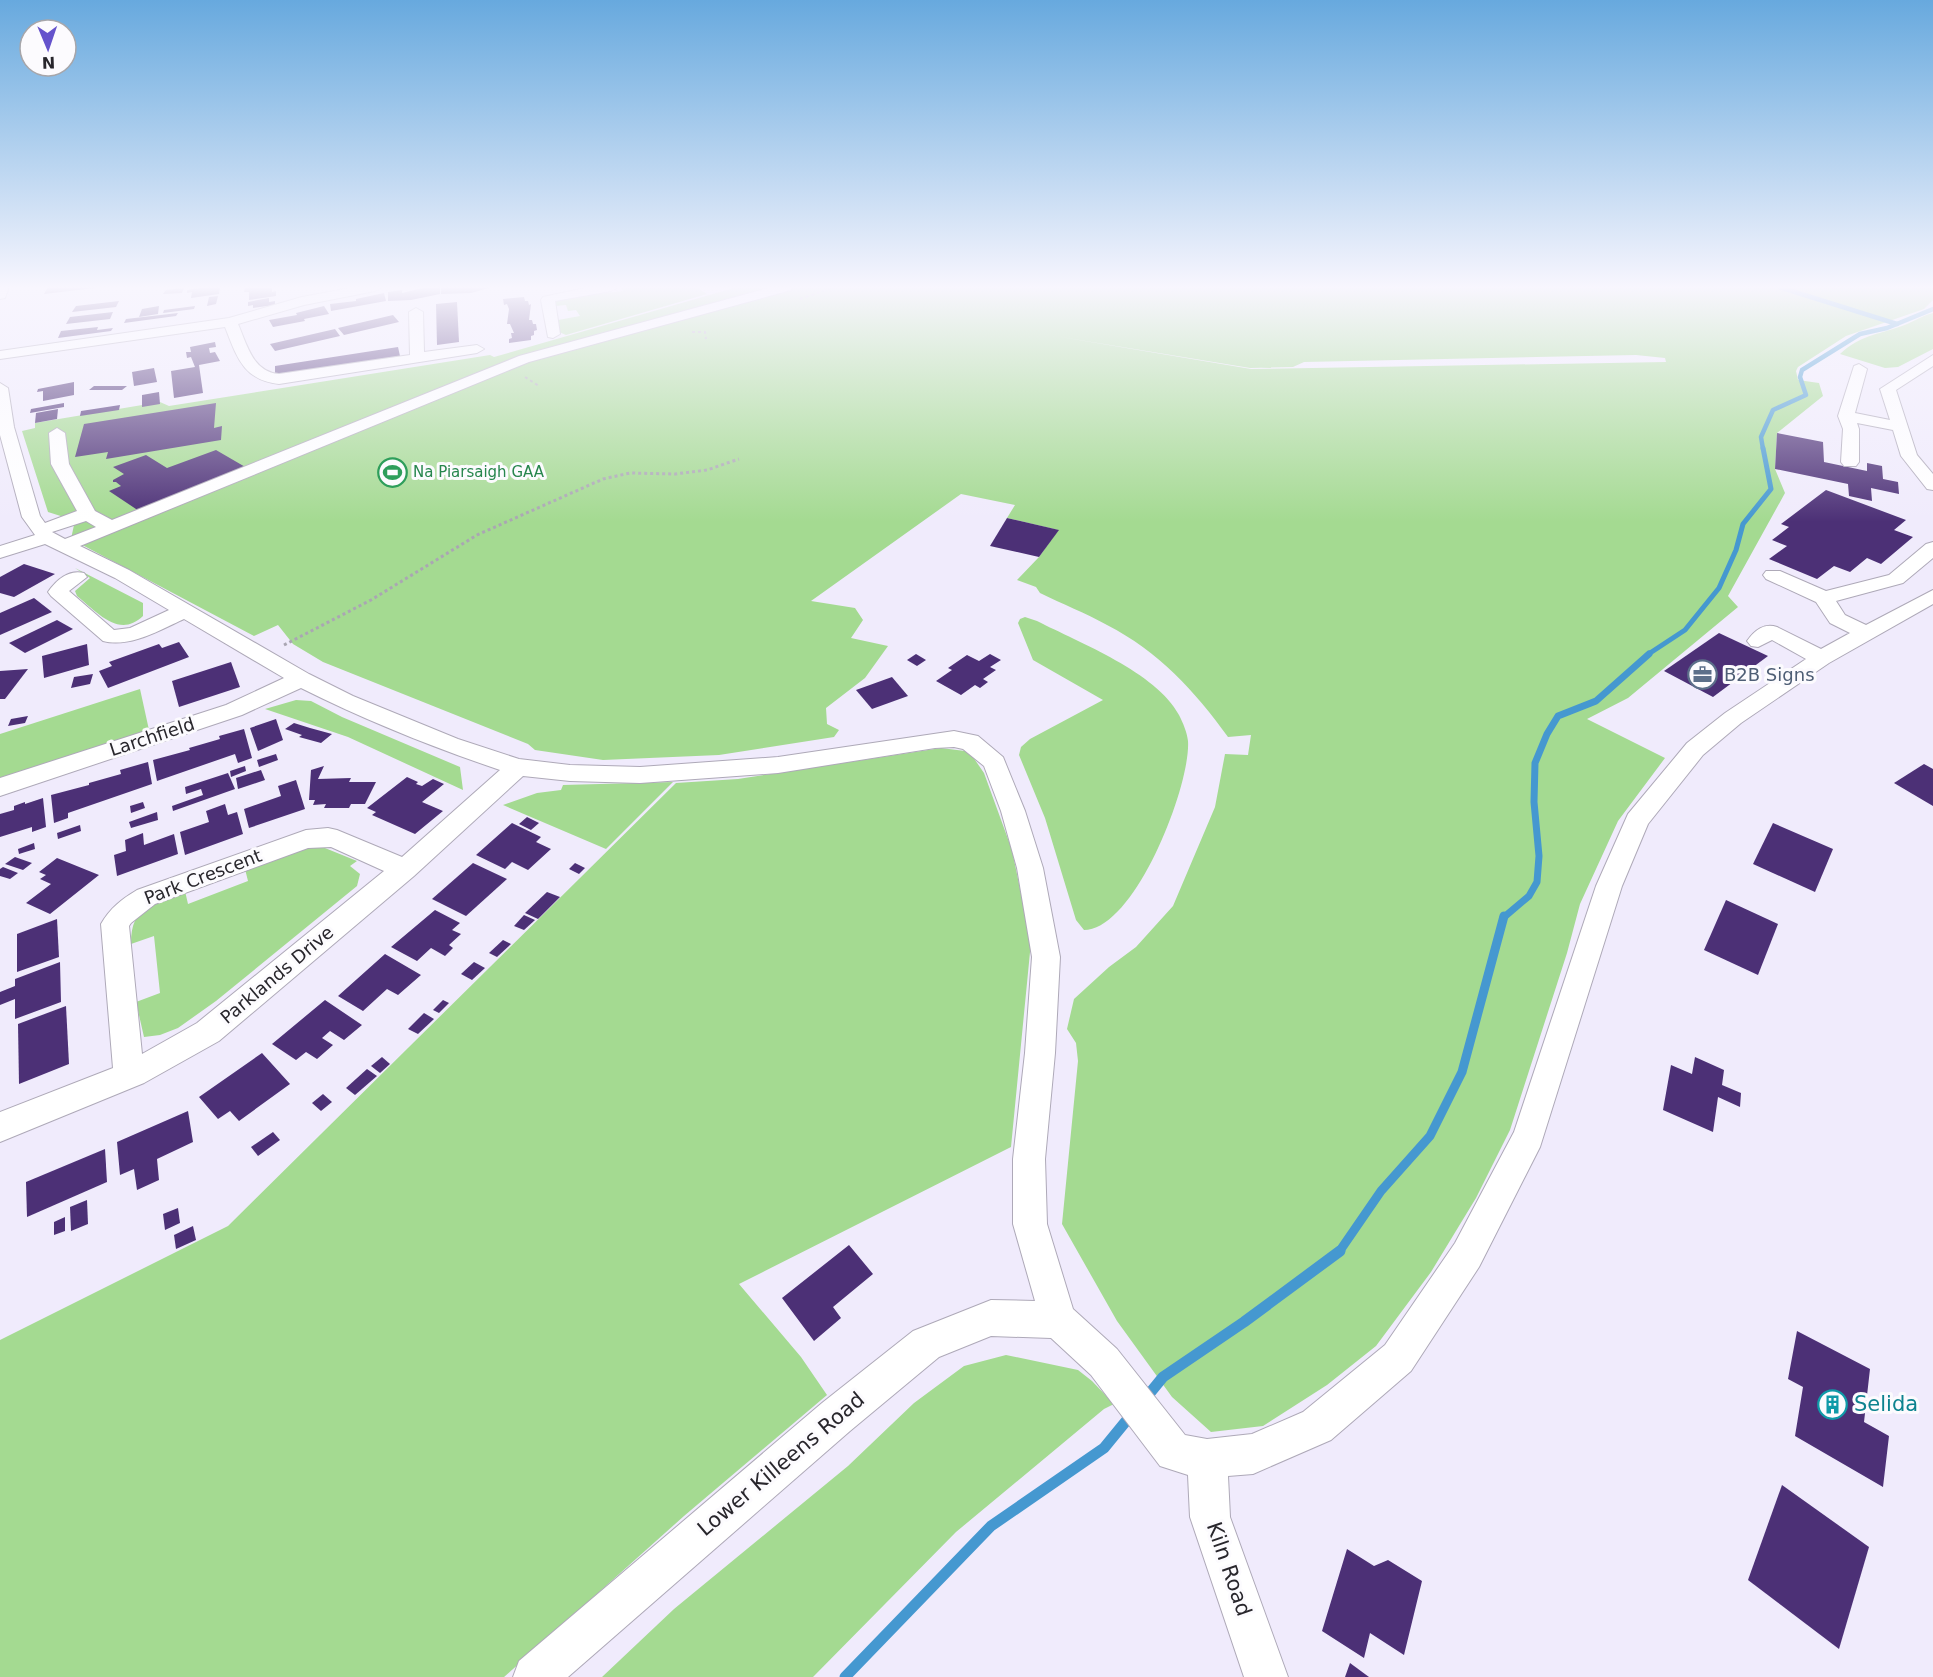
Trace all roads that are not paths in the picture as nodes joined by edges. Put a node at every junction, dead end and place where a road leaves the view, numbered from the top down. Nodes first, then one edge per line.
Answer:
1 (250, 365) edge
2 (366, 365) edge
3 (509, 365) edge
4 (1924, 365) edge
5 (1859, 369) dead end
6 (0, 388) edge
7 (1846, 416) junction
8 (1900, 427) junction
9 (57, 433) dead end
10 (1850, 462) dead end
11 (1933, 485) edge
12 (88, 514) junction
13 (110, 527) junction
14 (50, 538) junction
15 (1933, 548) edge
16 (0, 552) edge
17 (1773, 575) dead end
18 (77, 577) dead end
19 (1933, 596) edge
20 (1824, 598) junction
21 (185, 611) junction
22 (1865, 632) junction
23 (1758, 641) dead end
24 (1821, 658) junction
25 (301, 679) junction
26 (518, 767) junction
27 (0, 787) edge
28 (405, 869) junction
29 (129, 1073) junction
30 (0, 1127) edge
31 (1058, 1320) junction
32 (1191, 1455) junction
33 (536, 1677) edge
34 (1266, 1677) edge

1 - 2 street
3 - 13 street
4 - 8 street
5 - 7 street
6 - 14 street
7 - 8 street
7 - 10 street
8 - 11 street
9 - 12 street
12 - 13 street
12 - 14 street
13 - 14 street
14 - 16 street
14 - 21 street
15 - 20 street
17 - 20 street
18 - 21 street
19 - 22 street
20 - 22 street
21 - 25 street
22 - 24 street
23 - 24 street
24 - 32 street
25 - 26 street
25 - 27 street, Larchfield
26 - 28 street, Parklands Drive
26 - 31 street
28 - 29 street, Parklands Drive
28 - 29 street, Park Crescent
29 - 30 street, Parklands Drive
31 - 32 street
31 - 33 street, Lower Killeens Road
32 - 34 street, Kiln Road

